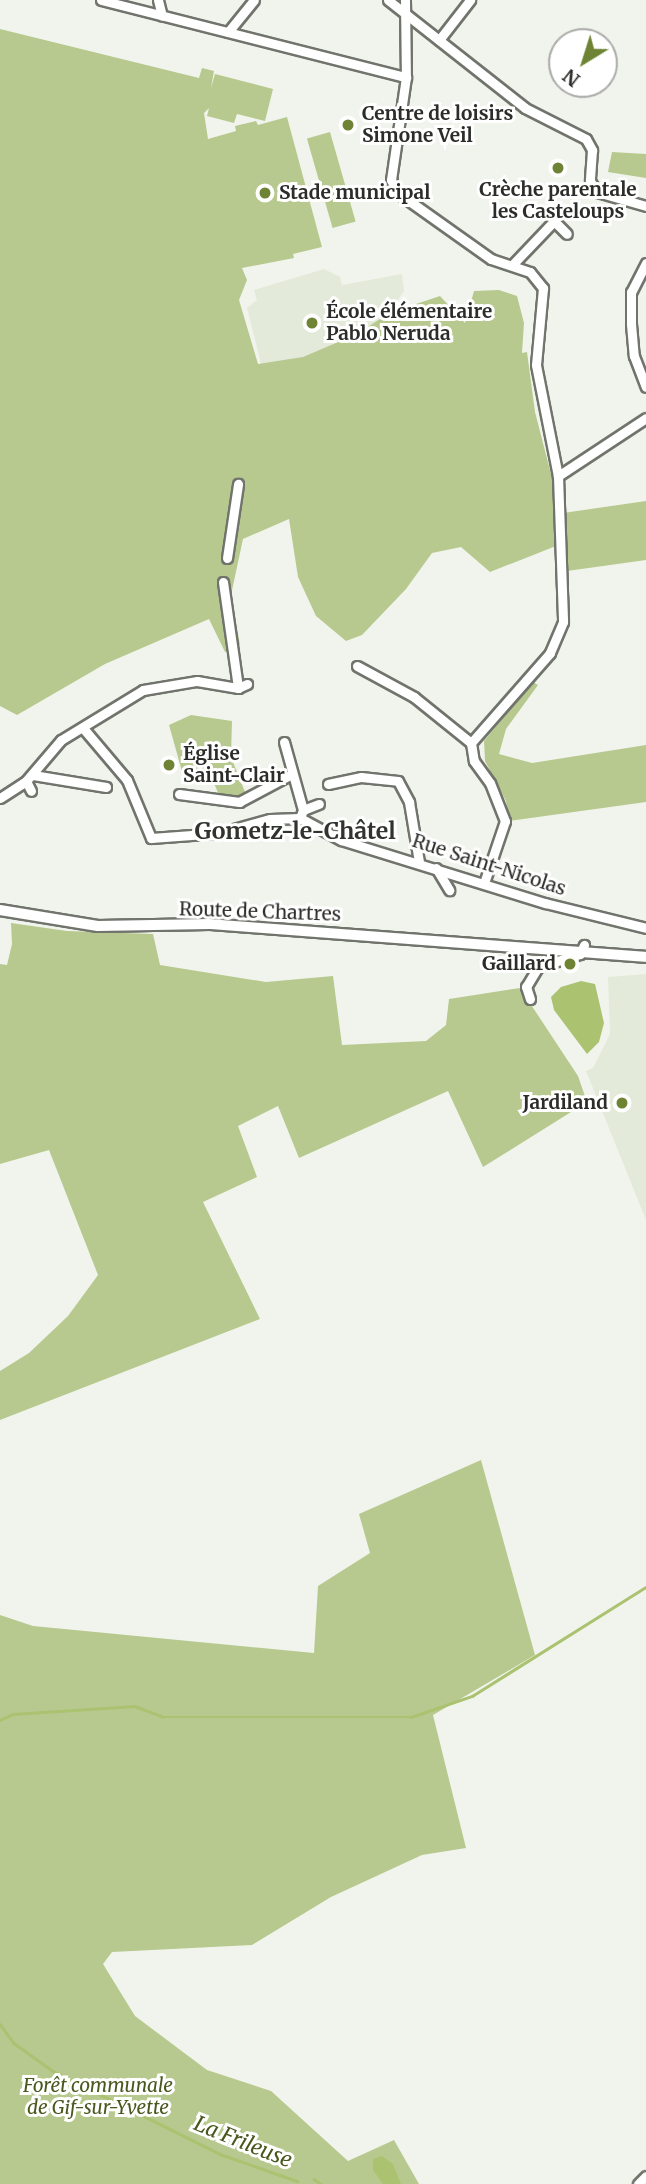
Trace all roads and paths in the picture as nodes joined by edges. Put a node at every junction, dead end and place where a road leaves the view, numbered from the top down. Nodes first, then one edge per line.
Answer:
1 (101, 0) edge
2 (254, 0) edge
3 (388, 0) edge
4 (405, 0) edge
5 (470, 0) edge
6 (159, 1) edge
7 (404, 12) junction
8 (162, 16) junction
9 (228, 32) junction
10 (439, 40) junction
11 (407, 76) junction
12 (646, 206) edge
13 (567, 234) dead end
14 (646, 263) edge
15 (513, 264) junction
16 (646, 387) edge
17 (646, 418) edge
18 (558, 476) junction
19 (238, 484) dead end
20 (227, 558) dead end
21 (223, 582) dead end
22 (358, 666) dead end
23 (83, 728) junction
24 (284, 743) dead end
25 (471, 743) junction
26 (290, 775) junction
27 (29, 778) junction
28 (328, 785) dead end
29 (106, 787) dead end
30 (31, 791) dead end
31 (179, 794) dead end
32 (0, 798) edge
33 (319, 804) dead end
34 (301, 814) junction
35 (419, 862) junction
36 (436, 868) junction
37 (484, 883) junction
38 (449, 890) dead end
39 (0, 910) edge
40 (646, 928) edge
41 (584, 948) junction
42 (646, 950) edge
43 (646, 957) edge
44 (530, 999) dead end
45 (646, 2176) edge
46 (638, 2184) edge

1 - 8 street
2 - 9 street
3 - 7 street
4 - 7 street
5 - 10 street
6 - 8 street
7 - 10 street
7 - 11 street
8 - 9 street
9 - 11 street
10 - 12 street
11 - 15 street
13 - 15 street
14 - 16 street
15 - 18 street
17 - 18 street
18 - 25 street
19 - 20 street
21 - 23 street
22 - 25 street
23 - 27 street
23 - 34 street
24 - 26 street
25 - 37 street
26 - 31 street
26 - 34 street
27 - 29 street
27 - 30 street
27 - 32 street
28 - 35 street
33 - 34 street
34 - 35 street, Rue Saint-Nicolas
35 - 36 street, Rue Saint-Nicolas
36 - 37 street, Rue Saint-Nicolas
36 - 38 street
37 - 40 street, Rue Saint-Nicolas
39 - 41 main road, Route de Chartres
41 - 42 main road, Route de Chartres
41 - 43 main road, Route de Chartres
41 - 44 street
45 - 46 street

